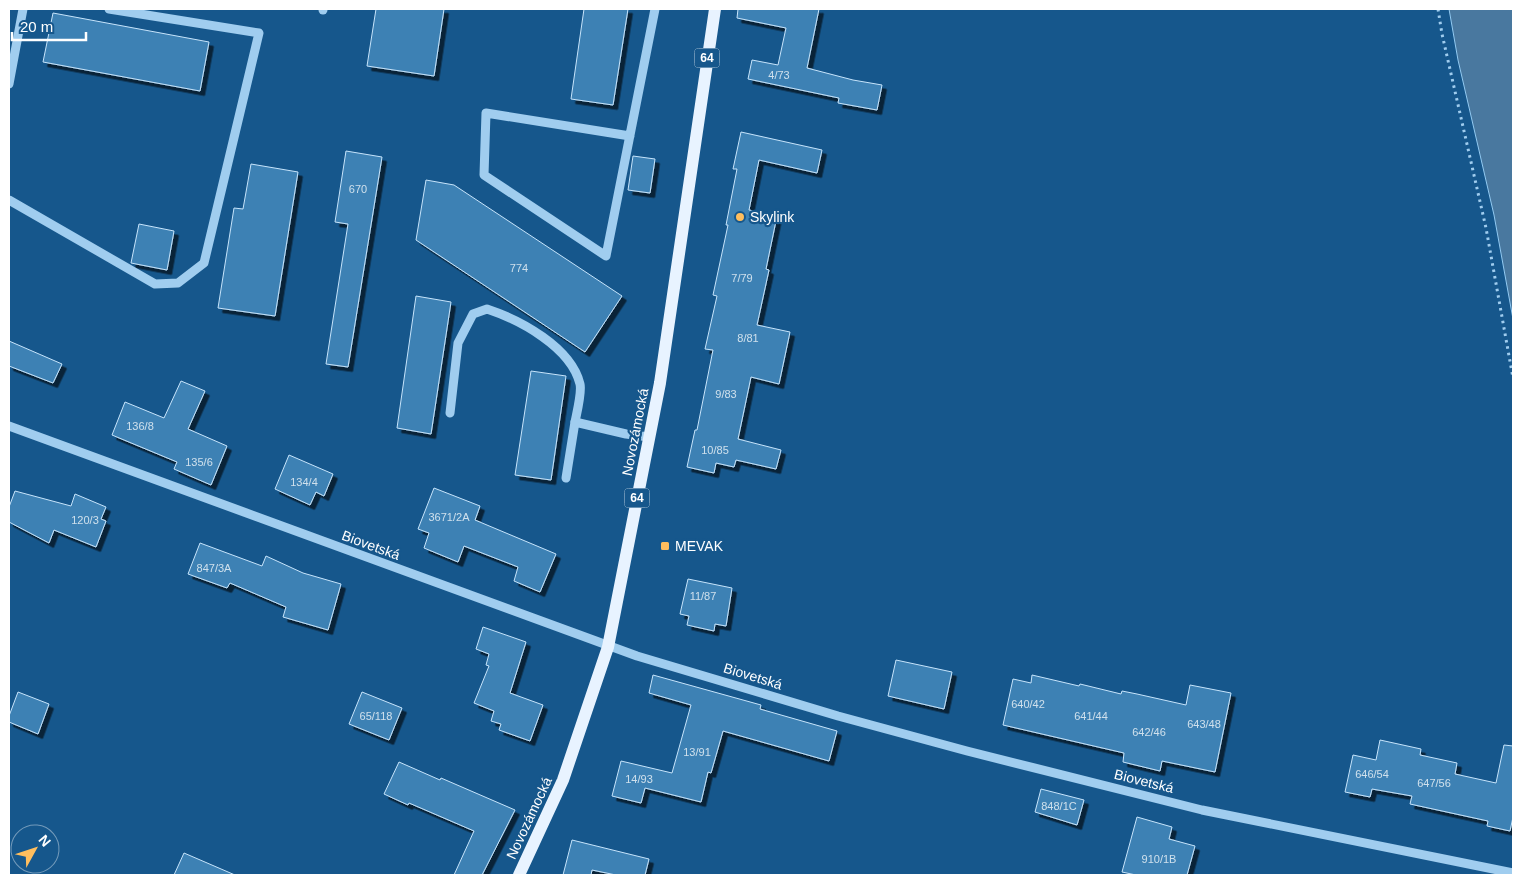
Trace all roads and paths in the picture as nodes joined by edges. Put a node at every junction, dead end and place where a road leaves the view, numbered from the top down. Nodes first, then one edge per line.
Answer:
1 (24, 9) edge
2 (109, 9) edge
3 (655, 9) edge
4 (714, 9) edge
5 (1438, 9) edge
6 (9, 84) edge
7 (630, 136) junction
8 (9, 200) edge
9 (1513, 378) edge
10 (450, 413) dead end
11 (575, 422) junction
12 (9, 426) edge
13 (649, 437) junction
14 (566, 478) dead end
15 (608, 647) junction
16 (1513, 873) edge
17 (519, 875) edge

1 - 6 street
2 - 8 street
3 - 7 street
4 - 13 main road, Novozámocká / 64
5 - 9 path
7 - 7 street
10 - 11 street
11 - 13 street
11 - 14 street
12 - 15 street, Biovetská
13 - 15 main road, Novozámocká / 64
15 - 16 street, Biovetská
15 - 17 main road, Novozámocká / 64

